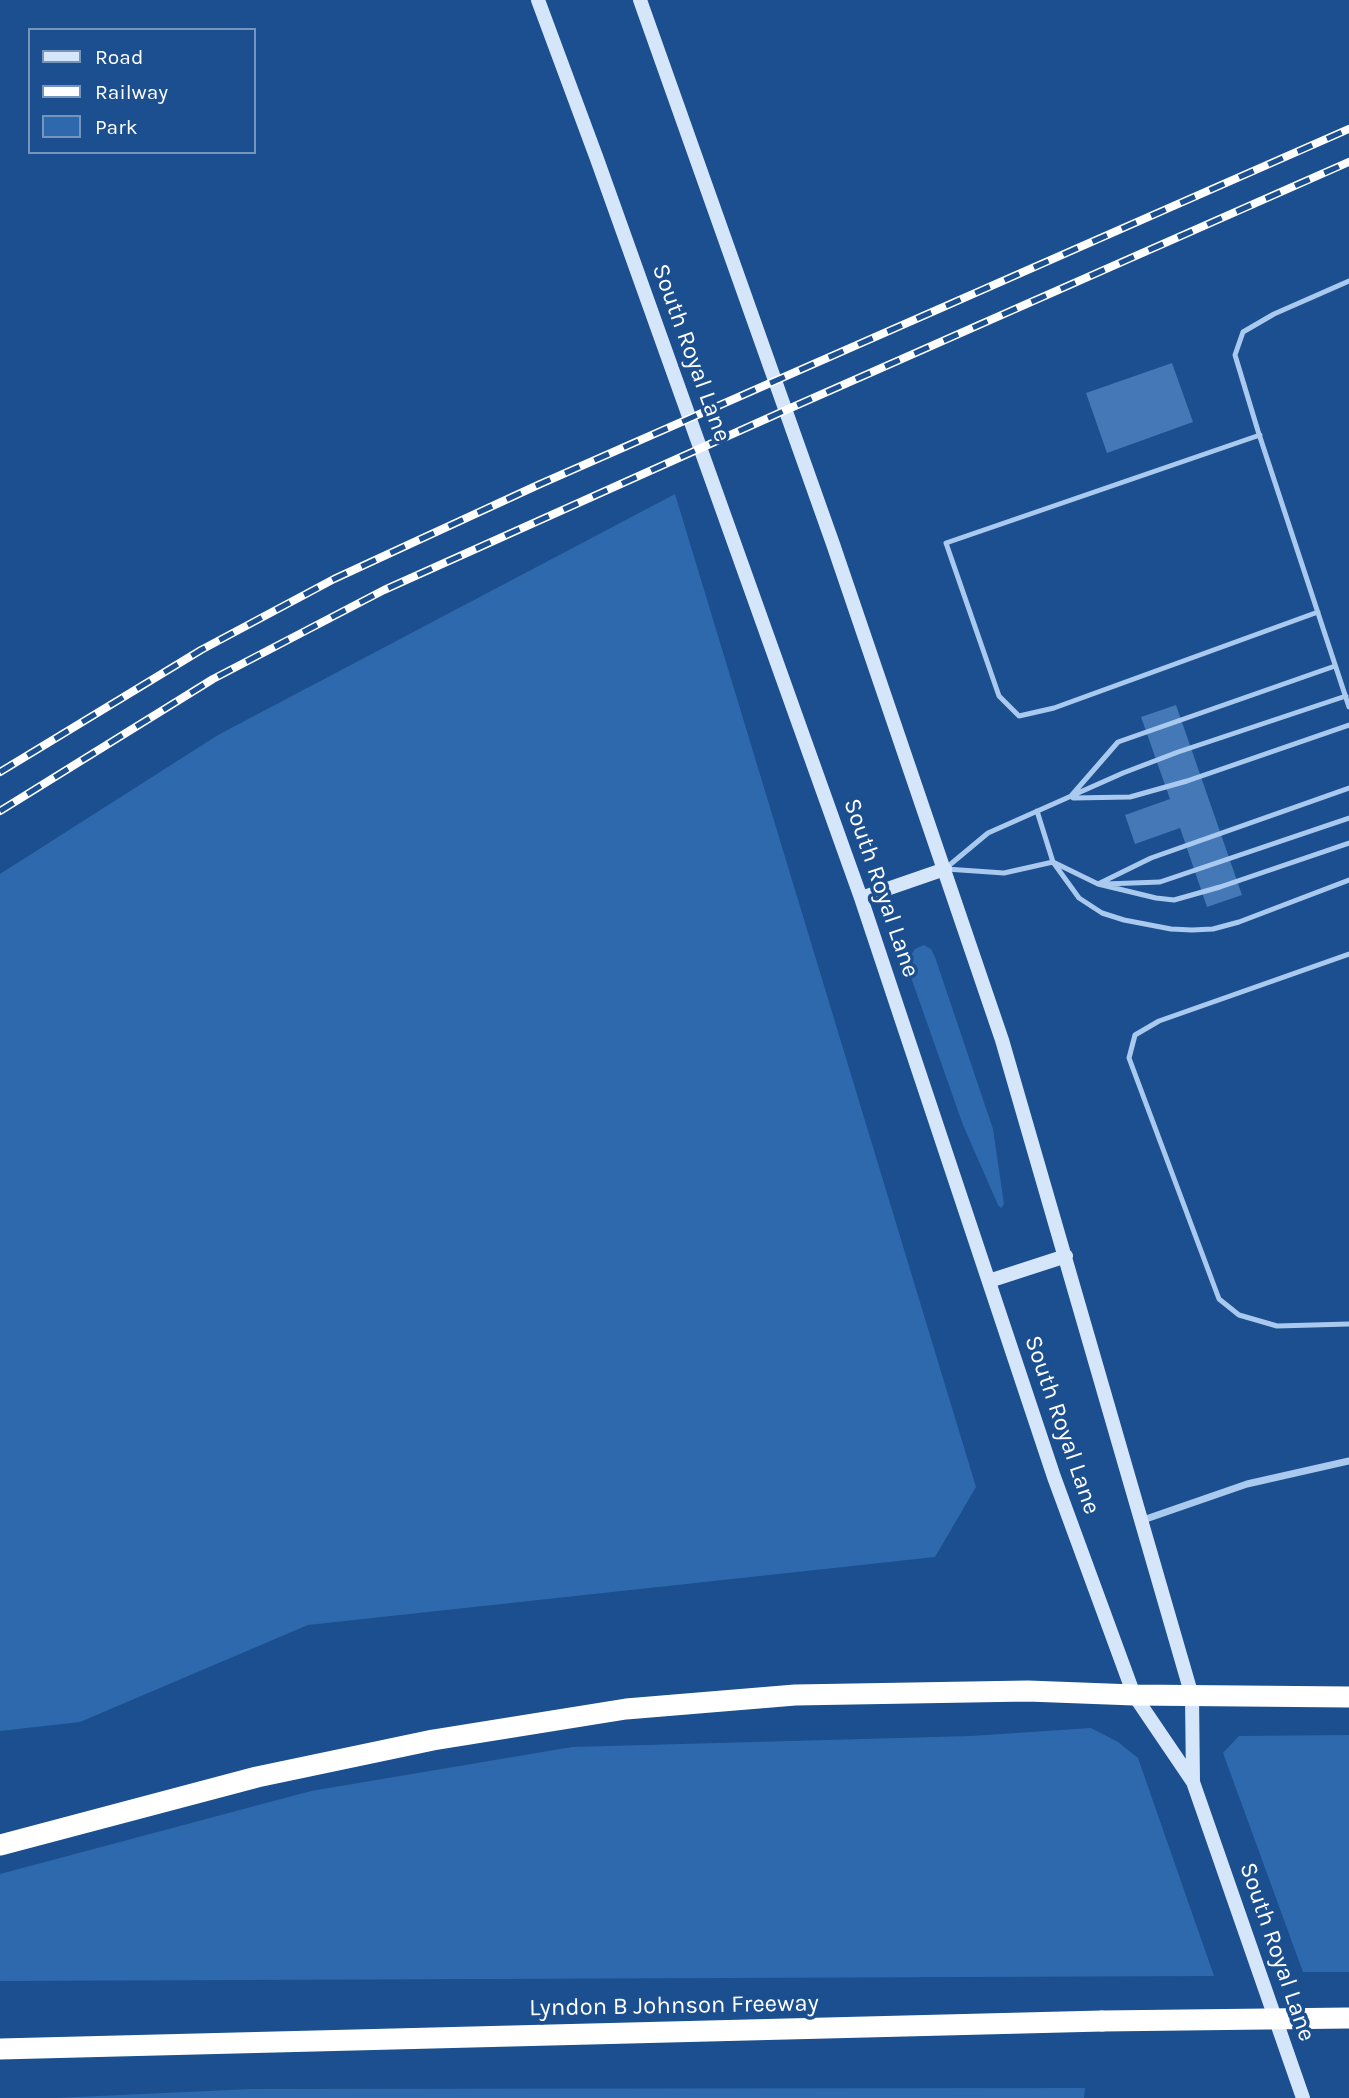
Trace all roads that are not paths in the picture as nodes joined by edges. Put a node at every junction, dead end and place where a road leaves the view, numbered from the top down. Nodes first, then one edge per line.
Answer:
1 (538, 0) edge
2 (640, 0) edge
3 (1349, 281) edge
4 (1260, 435) junction
5 (1318, 612) junction
6 (1335, 666) junction
7 (1346, 696) junction
8 (1349, 707) edge
9 (1349, 725) edge
10 (1349, 788) edge
11 (1070, 798) junction
12 (1037, 811) junction
13 (1349, 818) edge
14 (1349, 843) edge
15 (1053, 862) junction
16 (944, 869) junction
17 (1349, 880) edge
18 (1098, 884) junction
19 (861, 898) junction
20 (1349, 954) edge
21 (1066, 1256) junction
22 (989, 1281) junction
23 (1349, 1324) edge
24 (1349, 1461) edge
25 (1143, 1520) junction
26 (1134, 1695) junction
27 (1192, 1696) junction
28 (1349, 1697) edge
29 (1193, 1782) junction
30 (0, 1845) edge
31 (1349, 2018) edge
32 (0, 2049) edge
33 (1303, 2098) edge

1 - 19 main road, South Royal Lane
2 - 16 main road, South Royal Lane
3 - 4 lane
4 - 5 lane
4 - 5 lane
5 - 6 lane
6 - 7 lane
6 - 11 lane
7 - 8 lane
7 - 11 lane
9 - 11 lane
10 - 18 lane
11 - 12 lane
12 - 15 lane
12 - 16 lane
13 - 18 lane
14 - 18 lane
15 - 16 lane
15 - 17 lane
15 - 18 lane
16 - 19 main road
16 - 21 main road, South Royal Lane
19 - 22 main road, South Royal Lane
20 - 23 lane
21 - 22 main road
21 - 25 main road, South Royal Lane
22 - 26 main road, South Royal Lane
24 - 25 street
25 - 27 main road, South Royal Lane
26 - 27 highway
26 - 29 main road, South Royal Lane
26 - 30 highway
27 - 28 highway
27 - 29 main road, South Royal Lane
29 - 33 main road, South Royal Lane
31 - 32 highway, Lyndon B Johnson Freeway, bridge

